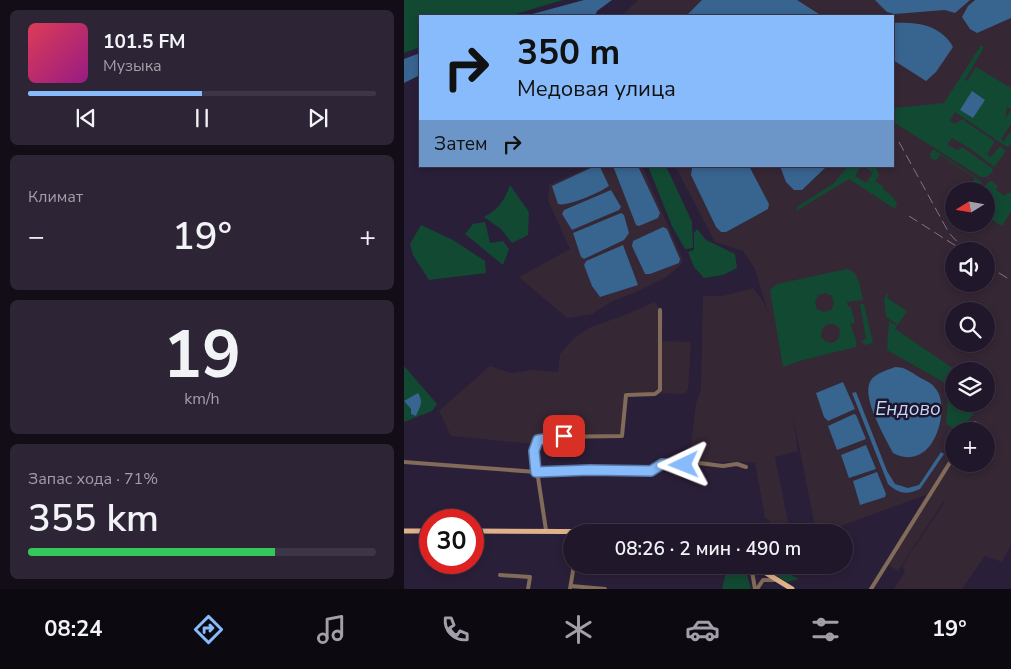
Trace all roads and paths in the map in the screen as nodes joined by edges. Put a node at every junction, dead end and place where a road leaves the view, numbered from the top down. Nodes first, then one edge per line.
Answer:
1 (660, 310) dead end
2 (404, 462) edge
3 (746, 467) dead end
4 (945, 470) edge
5 (536, 472) junction
6 (546, 530) junction
7 (404, 531) edge
8 (419, 531) edge
9 (484, 531) edge
10 (563, 531) edge
11 (573, 574) edge
12 (754, 574) edge
13 (768, 574) edge
14 (500, 575) dead end
15 (778, 580) junction
16 (571, 587) edge
17 (528, 589) edge
18 (605, 589) edge
19 (756, 589) edge
20 (792, 589) edge
21 (871, 589) edge

1 - 5 street
2 - 5 street
3 - 5 street
4 - 21 street
5 - 6 street
6 - 9 main road
6 - 10 main road
7 - 8 main road
11 - 16 street
12 - 19 street
13 - 15 main road
14 - 17 street
15 - 19 street
15 - 20 main road
16 - 18 street

